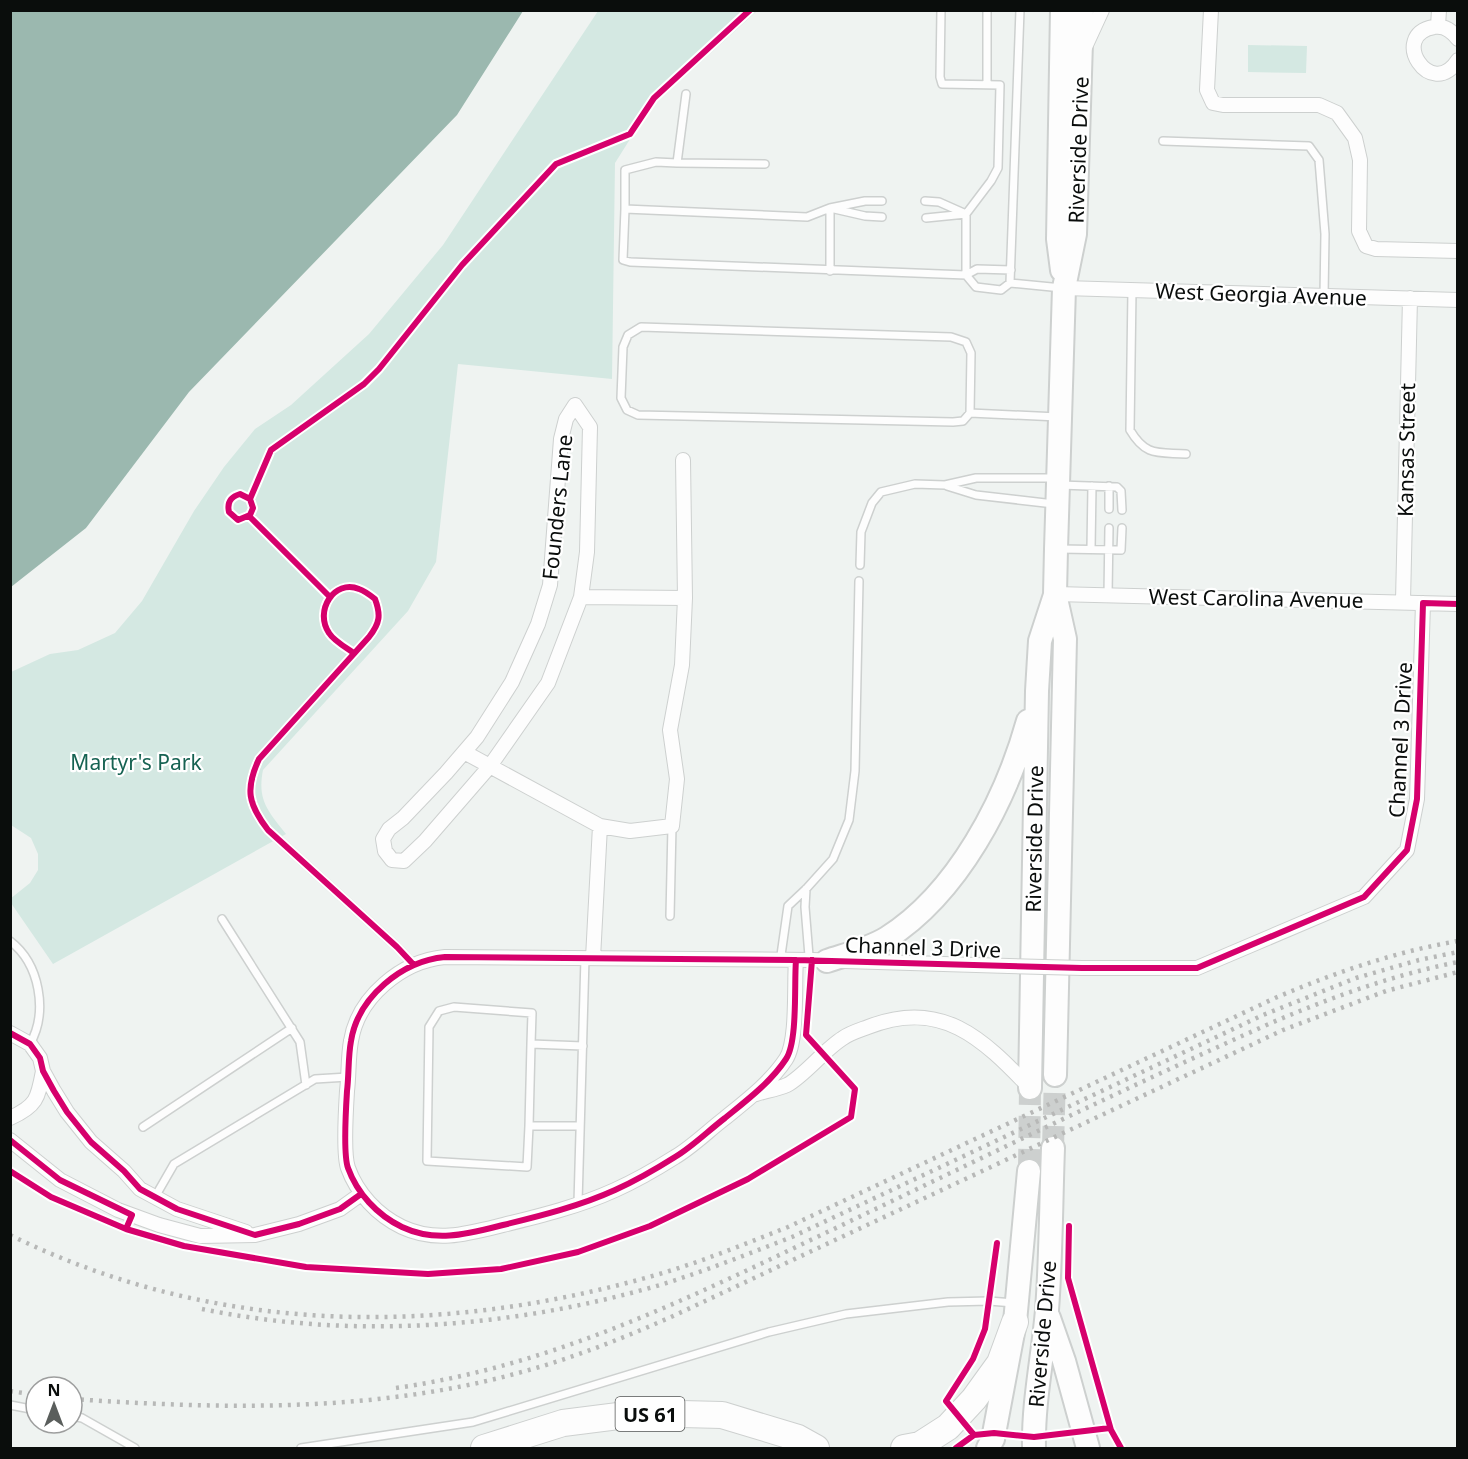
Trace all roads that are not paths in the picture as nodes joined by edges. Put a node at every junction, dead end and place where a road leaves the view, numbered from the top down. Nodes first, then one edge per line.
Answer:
1 (941, 10) edge
2 (987, 10) edge
3 (1020, 10) edge
4 (1062, 10) edge
5 (1082, 10) edge
6 (1102, 10) edge
7 (1211, 10) edge
8 (1439, 10) edge
9 (1438, 26) junction
10 (1458, 39) edge
11 (1082, 54) junction
12 (1458, 60) edge
13 (987, 85) junction
14 (686, 94) dead end
15 (1163, 141) dead end
16 (677, 163) junction
17 (765, 164) dead end
18 (882, 201) dead end
19 (925, 201) dead end
20 (830, 208) junction
21 (625, 209) junction
22 (966, 214) junction
23 (882, 217) dead end
24 (926, 218) dead end
25 (1458, 251) edge
26 (1011, 270) junction
27 (830, 271) junction
28 (966, 275) junction
29 (1010, 283) junction
30 (1064, 288) junction
31 (1132, 290) junction
32 (1324, 296) junction
33 (1410, 298) junction
34 (1458, 300) edge
35 (970, 413) junction
36 (1060, 417) junction
37 (1186, 454) dead end
38 (683, 460) dead end
39 (945, 485) junction
40 (1092, 486) junction
41 (1109, 486) junction
42 (1058, 489) junction
43 (1109, 509) dead end
44 (1122, 510) dead end
45 (1109, 528) dead end
46 (1122, 528) dead end
47 (1056, 549) junction
48 (1091, 549) junction
49 (1109, 550) junction
50 (860, 565) dead end
51 (859, 581) dead end
52 (1055, 594) junction
53 (1108, 595) junction
54 (581, 597) junction
55 (685, 598) junction
56 (1403, 601) junction
57 (1423, 603) junction
58 (1458, 604) edge
59 (354, 653) junction
60 (1037, 691) junction
61 (464, 752) junction
62 (490, 766) junction
63 (600, 826) junction
64 (672, 826) junction
65 (806, 889) junction
66 (670, 916) dead end
67 (222, 919) dead end
68 (10, 941) edge
69 (589, 958) junction
70 (796, 960) junction
71 (827, 961) junction
72 (413, 964) junction
73 (292, 1028) junction
74 (10, 1033) edge
75 (30, 1044) junction
76 (531, 1044) junction
77 (583, 1046) junction
78 (43, 1071) junction
79 (1055, 1075) tunnel mouth
80 (348, 1077) junction
81 (310, 1082) junction
82 (1030, 1088) joint
83 (754, 1094) junction
84 (10, 1118) edge
85 (529, 1126) junction
86 (580, 1126) junction
87 (143, 1128) dead end
88 (10, 1140) edge
89 (1053, 1148) tunnel mouth
90 (1029, 1171) tunnel mouth
91 (361, 1194) junction
92 (155, 1197) junction
93 (578, 1203) junction
94 (255, 1235) junction
95 (1047, 1311) junction
96 (1015, 1313) junction
97 (84, 1419) edge
98 (135, 1449) edge
99 (301, 1449) edge
100 (484, 1449) edge
101 (816, 1449) edge
102 (904, 1449) edge
103 (988, 1449) edge
104 (1034, 1449) edge
105 (1088, 1449) edge

1 - 13 lane
2 - 13 lane
3 - 26 lane
4 - 30 main road, Riverside Drive
5 - 11 main road, Riverside Drive
6 - 11 street
7 - 25 street
8 - 9 street
9 - 10 street
9 - 12 street
11 - 30 main road, Riverside Drive
13 - 22 lane
14 - 16 lane
15 - 32 lane
16 - 17 lane
16 - 21 lane
18 - 20 lane
19 - 22 lane
20 - 21 lane
20 - 23 lane
20 - 27 lane
21 - 27 lane
22 - 24 lane
22 - 28 lane
26 - 28 lane
26 - 29 lane
27 - 28 lane
28 - 29 lane
29 - 30 lane
30 - 31 street, West Georgia Avenue
30 - 36 main road, Riverside Drive
31 - 32 street, West Georgia Avenue
31 - 37 lane
32 - 33 street, West Georgia Avenue
33 - 34 street, West Georgia Avenue
33 - 56 street, Kansas Street
35 - 35 lane
35 - 36 lane
36 - 42 main road, Riverside Drive
38 - 55 street
39 - 42 lane
39 - 42 lane
39 - 50 lane
40 - 41 lane
40 - 42 lane
40 - 48 lane
41 - 43 lane
41 - 44 lane
42 - 47 main road, Riverside Drive
45 - 49 lane
46 - 49 lane
47 - 48 lane
47 - 52 main road, Riverside Drive
48 - 49 lane
49 - 53 lane
51 - 65 lane
52 - 53 street, West Carolina Avenue
52 - 60 main road, Riverside Drive
52 - 79 main road, Riverside Drive
53 - 56 street, West Carolina Avenue
54 - 55 street
54 - 61 street, Founders Lane
54 - 62 street, Founders Lane
55 - 64 street
56 - 57 street, West Carolina Avenue
57 - 58 street, West Carolina Avenue
57 - 71 street, Channel 3 Drive, bridge
59 - 59 lane
59 - 72 lane
60 - 71 main road
60 - 82 main road, Riverside Drive
61 - 62 street
61 - 62 street, Founders Lane
62 - 63 street
63 - 64 street
63 - 69 street
64 - 66 lane
65 - 70 lane
65 - 70 lane
67 - 73 lane
68 - 75 lane
69 - 70 street, Channel 3 Drive
69 - 72 street, Channel 3 Drive
69 - 77 lane
70 - 71 street, Channel 3 Drive
70 - 83 street, Channel 3 Drive
72 - 80 street, Channel 3 Drive
73 - 81 lane
73 - 87 lane
74 - 75 street
75 - 78 street
76 - 77 lane
76 - 85 lane
76 - 85 lane
77 - 86 lane
78 - 84 street
78 - 92 street
80 - 81 lane
80 - 91 street, Channel 3 Drive
81 - 92 lane
82 - 83 street
83 - 93 street, Channel 3 Drive
85 - 86 lane
86 - 93 lane
88 - 94 street
89 - 95 main road, Riverside Drive
90 - 96 main road, Riverside Drive
91 - 93 street, Channel 3 Drive
91 - 94 street
92 - 94 street
95 - 104 main road, Riverside Drive
95 - 105 main road
96 - 99 lane
96 - 102 highway
96 - 103 main road, Riverside Drive
97 - 98 lane
100 - 101 highway, US 61

